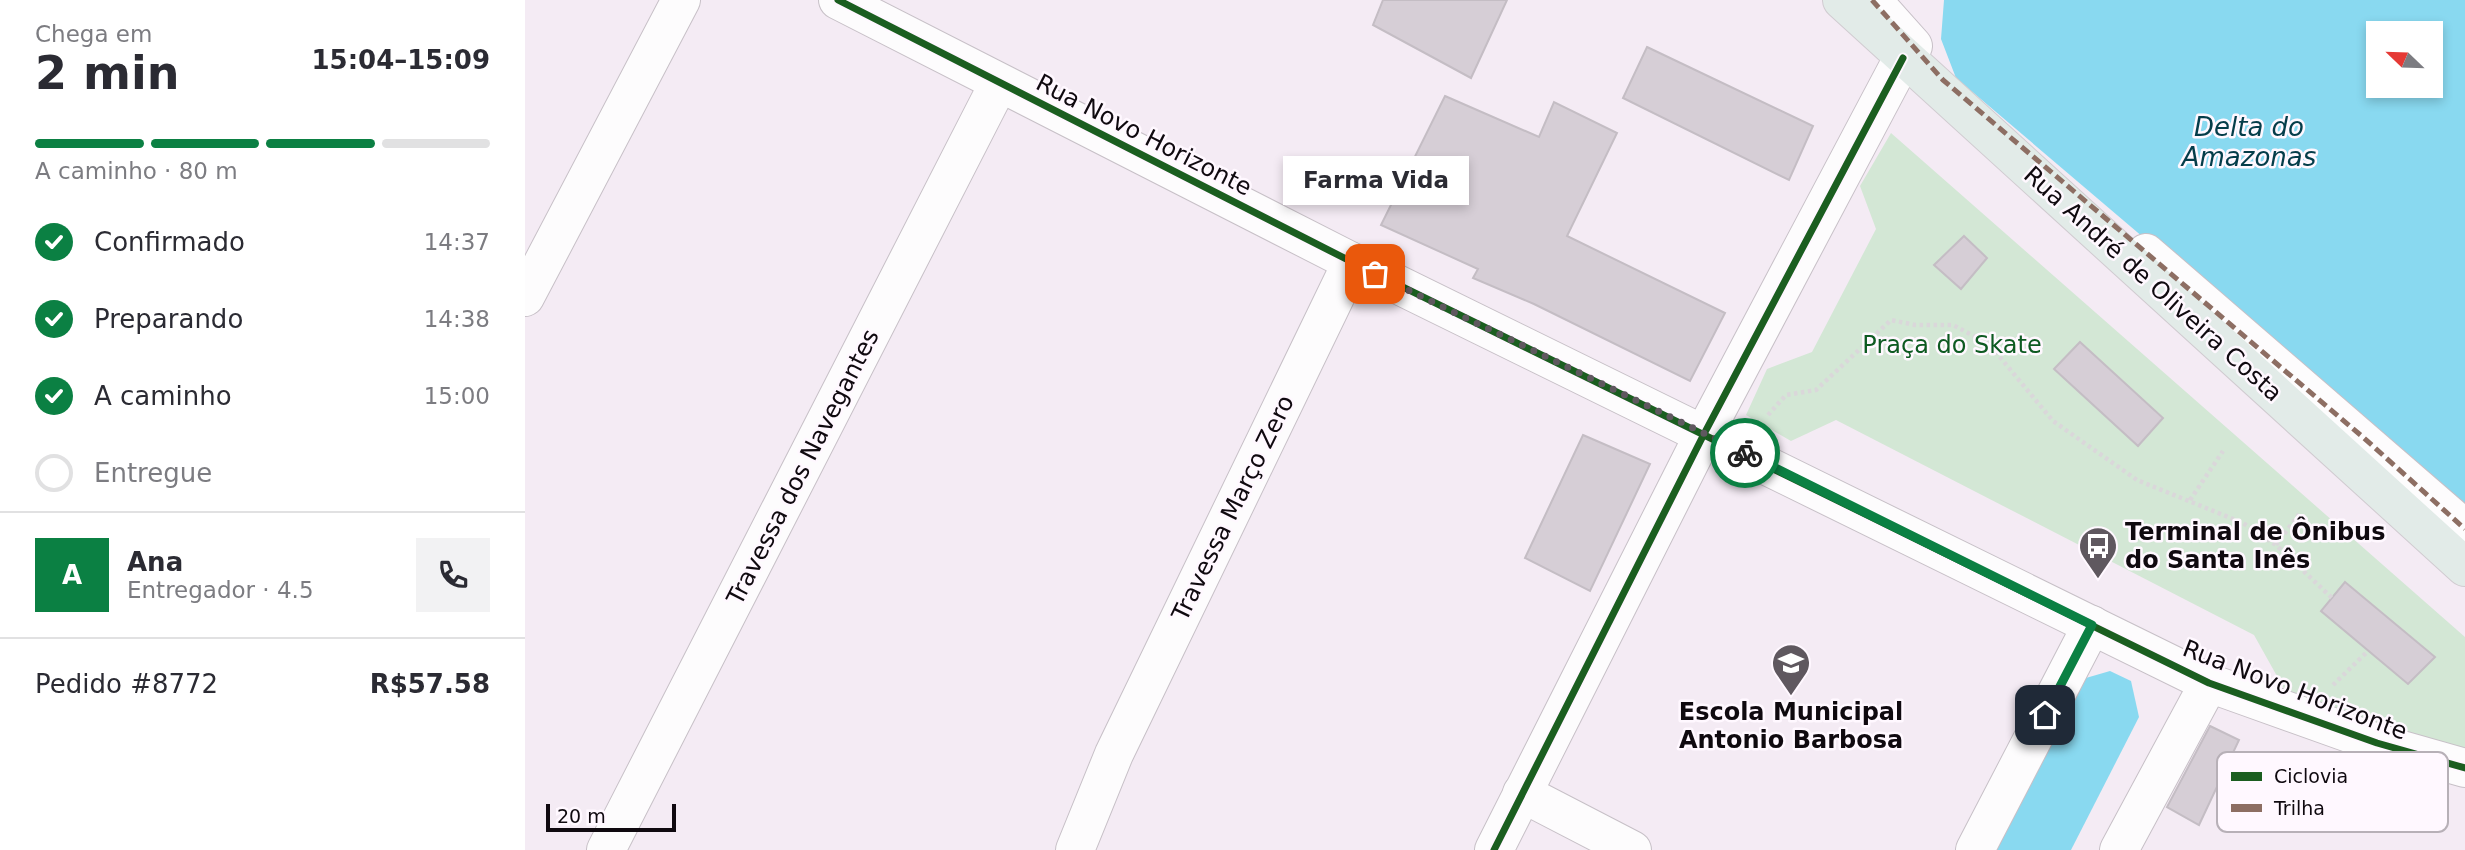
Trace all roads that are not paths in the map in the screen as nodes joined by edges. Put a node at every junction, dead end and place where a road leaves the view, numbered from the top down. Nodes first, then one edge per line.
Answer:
1 (681, 0) edge
2 (838, 0) edge
3 (1842, 0) edge
4 (1872, 0) edge
5 (1903, 58) junction
6 (999, 83) junction
7 (1352, 262) junction
8 (525, 297) edge
9 (1704, 434) junction
10 (2465, 529) edge
11 (2465, 567) edge
12 (2092, 625) junction
13 (2209, 683) junction
14 (2409, 752) edge
15 (2448, 763) edge
16 (2465, 768) edge
17 (1523, 793) junction
18 (606, 850) edge
19 (1075, 850) edge
20 (1494, 850) edge
21 (1632, 850) edge
22 (1975, 850) edge
23 (2119, 850) edge

1 - 8 street
2 - 6 street, Rua Novo Horizonte
3 - 5 main road, Rua André de Oliveira Costa
4 - 10 street
5 - 9 street
5 - 11 main road, Rua André de Oliveira Costa
6 - 7 street, Rua Novo Horizonte
6 - 18 street, Travessa dos Navegantes
7 - 9 street, Rua Novo Horizonte
7 - 19 street, Travessa Março Zero
9 - 12 street, Rua Novo Horizonte
9 - 17 street
12 - 13 street, Rua Novo Horizonte
12 - 22 street
13 - 14 street, Rua Novo Horizonte
13 - 23 street
15 - 16 street, Rua Novo Horizonte
17 - 20 street
17 - 21 street

